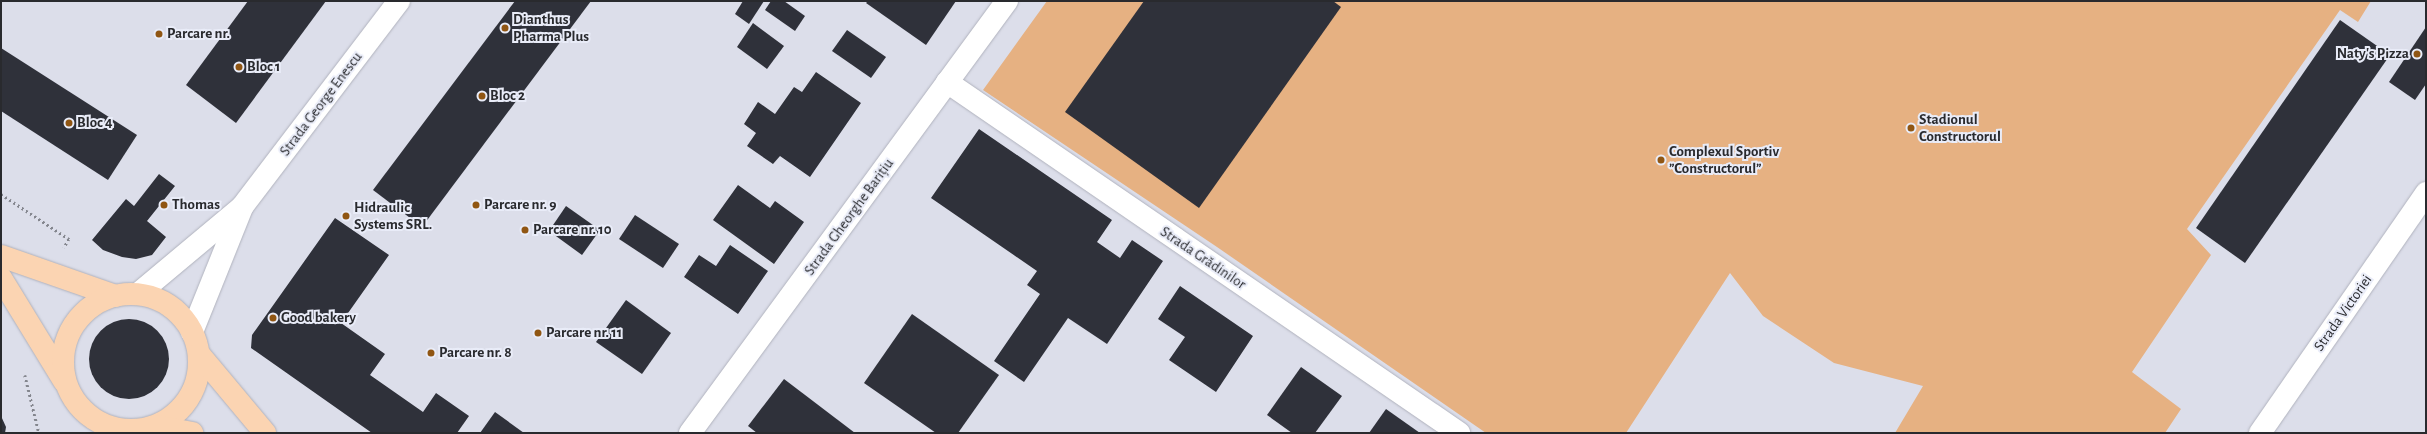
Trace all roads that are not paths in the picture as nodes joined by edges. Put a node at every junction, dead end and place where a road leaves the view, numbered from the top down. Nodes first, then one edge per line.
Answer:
1 (399, 1) edge
2 (1007, 1) edge
3 (947, 82) junction
4 (2426, 193) edge
5 (242, 207) junction
6 (1, 256) edge
7 (1, 278) edge
8 (138, 294) junction
9 (115, 296) junction
10 (192, 332) junction
11 (199, 354) junction
12 (66, 385) junction
13 (91, 426) edge
14 (148, 429) edge
15 (192, 433) edge
16 (265, 433) edge
17 (690, 433) edge
18 (1459, 433) edge
19 (2260, 433) edge

1 - 5 street, Strada George Enescu
2 - 3 street, Strada Gheorghe Barițiu
3 - 17 street, Strada Gheorghe Barițiu
3 - 18 street, Strada Grădinilor
4 - 19 street, Strada Victoriei
5 - 8 street, Strada George Enescu
5 - 10 street, Strada George Enescu
6 - 9 main road
7 - 12 main road
8 - 9 main road
8 - 10 main road
9 - 12 main road
10 - 11 main road
11 - 14 main road
11 - 16 main road
12 - 13 main road
13 - 14 main road
14 - 15 main road

